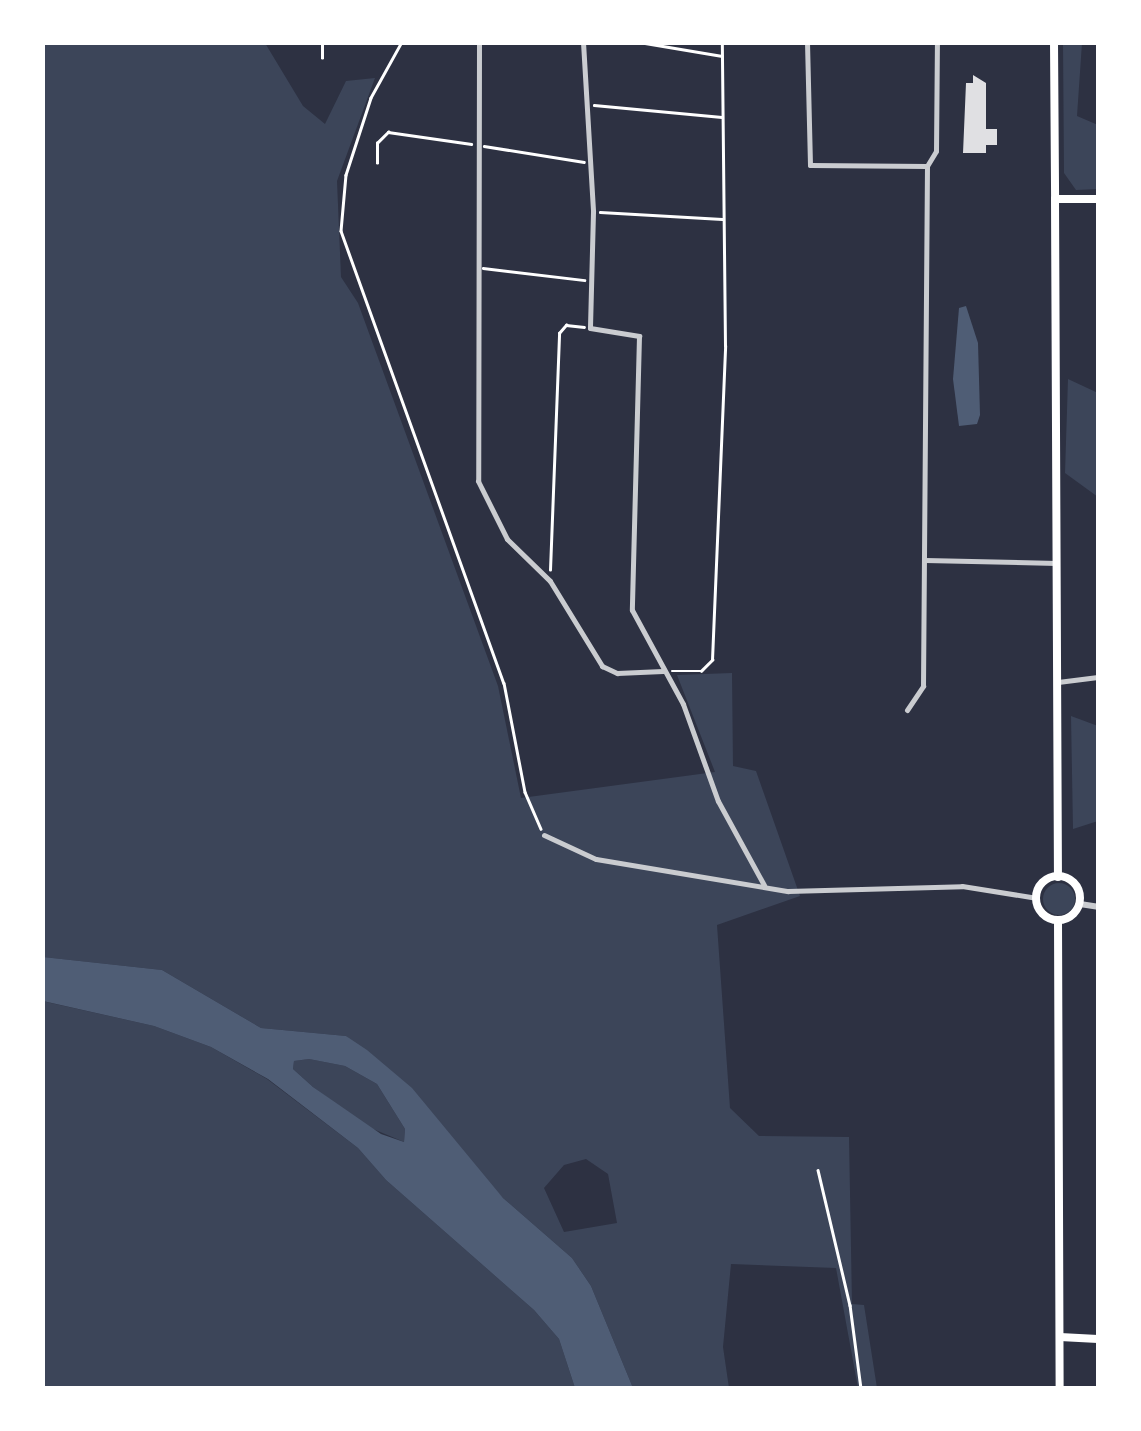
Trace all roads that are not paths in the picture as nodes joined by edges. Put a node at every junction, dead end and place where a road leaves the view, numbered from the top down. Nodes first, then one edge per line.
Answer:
1 (479, 42) edge
2 (583, 42) edge
3 (807, 42) edge
4 (937, 42) edge
5 (1054, 42) edge
6 (927, 166) junction
7 (1055, 199) junction
8 (1098, 199) edge
9 (925, 560) junction
10 (1057, 564) junction
11 (663, 672) junction
12 (1098, 677) edge
13 (1058, 682) junction
14 (907, 710) dead end
15 (544, 836) road end
16 (1058, 876) junction
17 (764, 885) junction
18 (1036, 898) junction
19 (1080, 904) junction
20 (1098, 907) edge
21 (1058, 920) junction
22 (1060, 1337) junction
23 (1098, 1339) edge
24 (1060, 1388) edge

1 - 11 street
2 - 11 street
3 - 6 street
4 - 6 street
5 - 7 main road
6 - 9 street
7 - 8 main road
7 - 10 main road
9 - 10 street
9 - 14 street
10 - 13 main road
11 - 17 street
12 - 13 street
13 - 16 main road
15 - 17 street
16 - 18 main road
16 - 19 main road
17 - 18 street
18 - 21 main road
19 - 20 street
19 - 21 main road
21 - 22 main road
22 - 23 main road
22 - 24 main road

